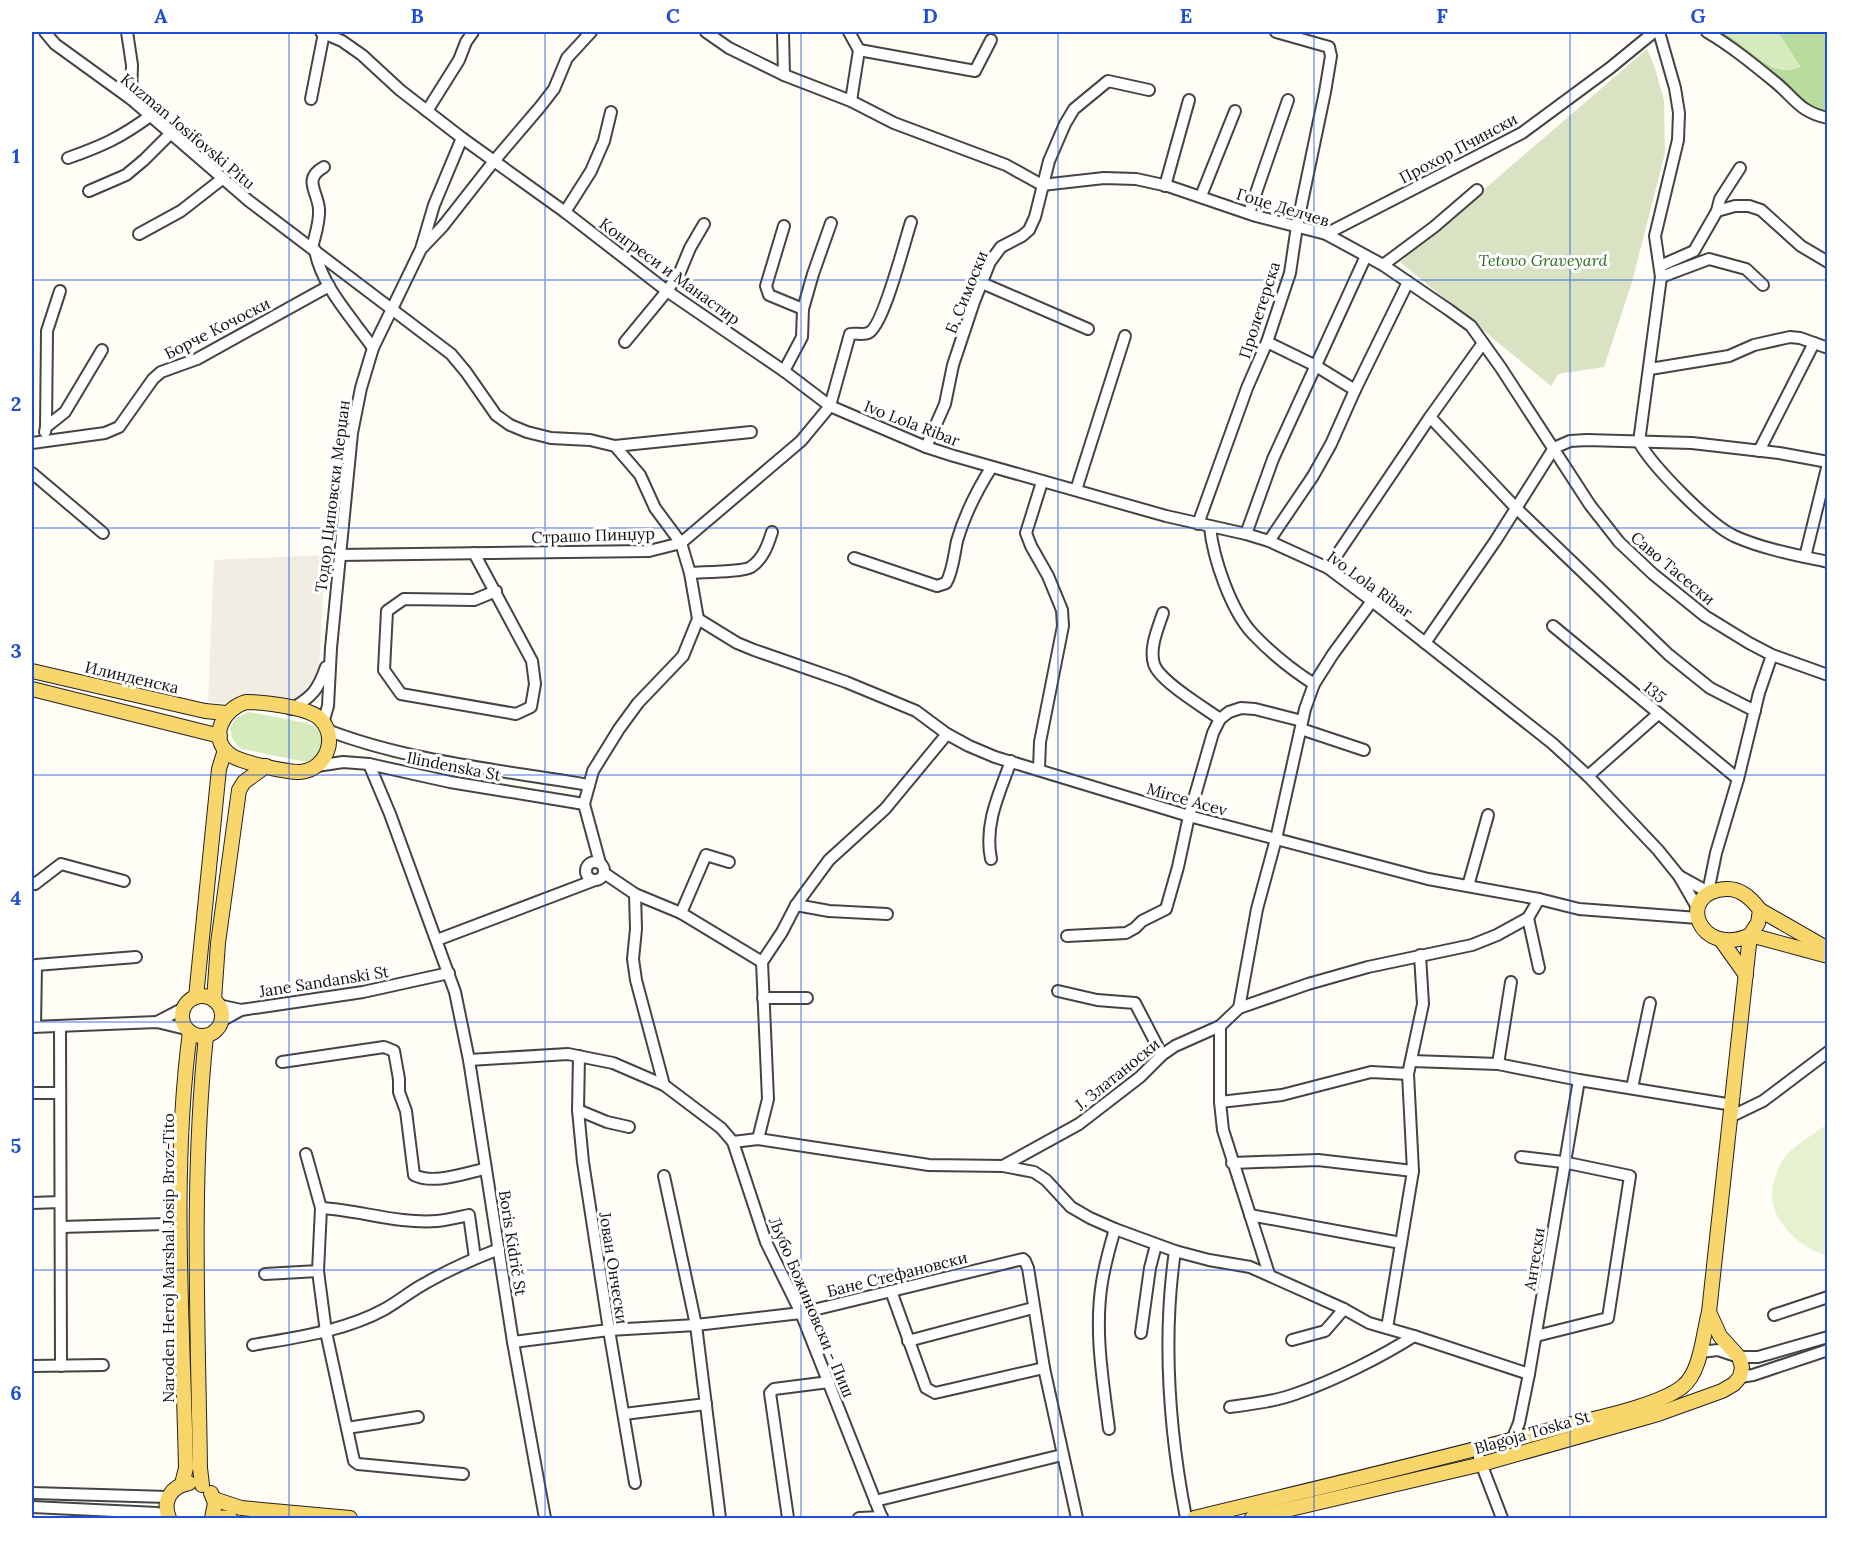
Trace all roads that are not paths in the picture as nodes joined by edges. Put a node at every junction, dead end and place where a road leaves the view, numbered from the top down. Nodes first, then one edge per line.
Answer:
1 (45, 32) edge
2 (127, 32) edge
3 (322, 32) edge
4 (472, 32) edge
5 (591, 32) edge
6 (706, 32) edge
7 (783, 32) edge
8 (849, 32) edge
9 (1276, 32) edge
10 (1654, 32) edge
11 (1659, 32) edge
12 (1707, 32) edge
13 (344, 36) edge
14 (991, 40) dead end
15 (859, 50) junction
16 (784, 75) junction
17 (1149, 90) dead end
18 (131, 99) junction
19 (310, 99) dead end
20 (1189, 100) dead end
21 (1288, 100) dead end
22 (851, 101) junction
23 (427, 111) junction
24 (1235, 111) dead end
25 (611, 112) dead end
26 (150, 116) junction
27 (1827, 118) edge
28 (170, 134) junction
29 (462, 138) junction
30 (68, 158) dead end
31 (494, 160) junction
32 (324, 167) dead end
33 (1740, 168) dead end
34 (222, 179) junction
35 (1042, 185) junction
36 (1165, 186) junction
37 (1478, 190) dead end
38 (89, 191) dead end
39 (1201, 196) junction
40 (1717, 211) junction
41 (565, 212) junction
42 (1249, 213) junction
43 (911, 222) dead end
44 (831, 223) dead end
45 (704, 224) dead end
46 (784, 226) dead end
47 (1297, 226) junction
48 (140, 234) dead end
49 (1326, 234) junction
50 (313, 249) junction
51 (421, 249) junction
52 (1366, 256) junction
53 (1827, 262) edge
54 (1383, 265) junction
55 (1660, 272) junction
56 (1408, 282) junction
57 (982, 283) junction
58 (1763, 285) dead end
59 (330, 286) junction
60 (60, 291) dead end
61 (667, 291) junction
62 (392, 309) junction
63 (803, 309) junction
64 (1089, 329) dead end
65 (1125, 336) dead end
66 (625, 342) dead end
67 (1268, 342) junction
68 (1483, 343) junction
69 (1814, 343) junction
70 (374, 348) junction
71 (1827, 348) edge
72 (102, 350) dead end
73 (1316, 366) junction
74 (1650, 369) junction
75 (784, 371) junction
76 (1355, 390) junction
77 (830, 406) junction
78 (1430, 417) junction
79 (46, 427) junction
80 (751, 432) dead end
81 (44, 441) junction
82 (1638, 442) junction
83 (32, 443) edge
84 (615, 446) junction
85 (926, 447) junction
86 (1554, 448) junction
87 (1759, 451) junction
88 (1827, 463) edge
89 (991, 468) junction
90 (32, 473) edge
91 (1042, 482) junction
92 (1076, 490) junction
93 (1516, 508) junction
94 (1198, 524) junction
95 (1210, 526) junction
96 (772, 532) dead end
97 (103, 533) dead end
98 (1246, 534) junction
99 (1269, 541) junction
100 (681, 543) junction
101 (474, 553) junction
102 (339, 555) junction
103 (1805, 557) junction
104 (854, 558) dead end
105 (1827, 562) edge
106 (1328, 568) junction
107 (690, 573) junction
108 (496, 591) junction
109 (1372, 601) junction
110 (1163, 613) dead end
111 (698, 619) junction
112 (1553, 626) dead end
113 (1425, 643) junction
114 (331, 655) junction
115 (1772, 655) junction
116 (32, 671) edge
117 (1827, 675) edge
118 (1314, 684) junction
119 (32, 689) edge
120 (291, 709) junction
121 (1755, 711) junction
122 (226, 713) junction
123 (1658, 714) junction
124 (1220, 719) junction
125 (1302, 725) junction
126 (325, 727) junction
127 (947, 734) junction
128 (220, 736) junction
129 (225, 750) junction
130 (1364, 750) dead end
131 (1011, 761) junction
132 (460, 763) junction
133 (369, 764) junction
134 (266, 766) junction
135 (317, 766) junction
136 (1038, 770) junction
137 (1588, 776) junction
138 (1738, 779) junction
139 (456, 783) junction
140 (589, 785) junction
141 (584, 804) junction
142 (1488, 815) dead end
143 (1189, 816) junction
144 (1276, 840) junction
145 (991, 859) dead end
146 (729, 862) dead end
147 (595, 870) junction
148 (1679, 876) junction
149 (124, 881) dead end
150 (32, 882) edge
151 (1468, 886) junction
152 (1708, 892) junction
153 (635, 894) junction
154 (1539, 899) junction
155 (796, 905) junction
156 (1760, 910) junction
157 (681, 913) junction
158 (1698, 913) junction
159 (888, 914) dead end
160 (1527, 918) junction
161 (1750, 935) junction
162 (1067, 936) dead end
163 (437, 940) junction
164 (1721, 940) junction
165 (1827, 949) edge
166 (1420, 955) junction
167 (1827, 956) edge
168 (136, 957) dead end
169 (762, 962) junction
170 (1539, 968) dead end
171 (449, 973) junction
172 (1746, 975) junction
173 (1511, 982) dead end
174 (1058, 992) dead end
175 (196, 997) junction
176 (763, 998) junction
177 (807, 998) dead end
178 (216, 1002) junction
179 (1650, 1003) dead end
180 (1239, 1008) junction
181 (183, 1010) junction
182 (241, 1010) junction
183 (221, 1021) junction
184 (157, 1022) junction
185 (60, 1026) junction
186 (1220, 1026) junction
187 (33, 1027) edge
188 (188, 1031) junction
189 (206, 1036) junction
190 (1827, 1052) edge
191 (1162, 1055) junction
192 (579, 1056) junction
193 (469, 1060) junction
194 (1412, 1061) junction
195 (282, 1062) dead end
196 (1498, 1064) junction
197 (1408, 1074) junction
198 (1579, 1080) junction
199 (664, 1085) junction
200 (1632, 1088) junction
201 (32, 1093) edge
202 (60, 1093) junction
203 (1220, 1102) junction
204 (578, 1110) junction
205 (1732, 1110) junction
206 (628, 1127) dead end
207 (758, 1139) junction
208 (733, 1142) junction
209 (306, 1154) dead end
210 (1521, 1157) dead end
211 (1563, 1162) junction
212 (1232, 1163) junction
213 (1003, 1166) junction
214 (485, 1169) junction
215 (1413, 1171) junction
216 (664, 1176) dead end
217 (60, 1202) junction
218 (32, 1203) edge
219 (321, 1208) junction
220 (1250, 1215) junction
221 (166, 1224) dead end
222 (61, 1227) junction
223 (1115, 1229) junction
224 (1401, 1243) junction
225 (1155, 1245) junction
226 (499, 1249) junction
227 (1175, 1251) junction
228 (475, 1258) junction
229 (318, 1271) junction
230 (265, 1274) dead end
231 (1269, 1274) junction
232 (891, 1291) junction
233 (1827, 1297) edge
234 (1033, 1308) junction
235 (1344, 1309) junction
236 (1709, 1312) junction
237 (801, 1313) junction
238 (1774, 1315) dead end
239 (696, 1325) junction
240 (1387, 1328) junction
241 (609, 1330) junction
242 (326, 1332) junction
243 (1141, 1333) dead end
244 (1414, 1336) junction
245 (1536, 1336) junction
246 (1827, 1337) edge
247 (1292, 1340) dead end
248 (513, 1341) junction
249 (908, 1341) junction
250 (253, 1345) dead end
251 (1827, 1350) edge
252 (1700, 1352) junction
253 (1739, 1357) junction
254 (103, 1365) dead end
255 (32, 1366) edge
256 (61, 1366) junction
257 (1044, 1368) junction
258 (1528, 1374) junction
259 (1692, 1377) junction
260 (1740, 1377) junction
261 (829, 1382) junction
262 (1709, 1395) junction
263 (706, 1404) junction
264 (1230, 1407) dead end
265 (624, 1414) junction
266 (418, 1417) dead end
267 (347, 1428) junction
268 (1109, 1429) dead end
269 (1512, 1440) junction
270 (1476, 1450) junction
271 (1062, 1455) junction
272 (1482, 1464) junction
273 (463, 1474) dead end
274 (635, 1483) dead end
275 (182, 1484) junction
276 (202, 1485) junction
277 (32, 1493) edge
278 (168, 1497) junction
279 (214, 1499) junction
280 (875, 1501) junction
281 (32, 1507) edge
282 (169, 1517) edge
283 (213, 1518) edge
284 (230, 1518) edge
285 (350, 1518) edge
286 (545, 1518) edge
287 (720, 1518) edge
288 (788, 1518) edge
289 (859, 1518) edge
290 (882, 1518) edge
291 (1077, 1518) edge
292 (1186, 1518) edge
293 (1194, 1518) edge
294 (1252, 1518) edge
295 (1502, 1518) edge

1 - 18 street, Kuzman Josifovski Pitu
2 - 18 street
3 - 13 street, Конгреси и Манастир
3 - 19 street
4 - 23 street
5 - 31 street, Тодор Циповски Мерџан
6 - 16 street
7 - 16 street
8 - 15 street
9 - 47 street, Пролетерска
10 - 49 street, Прохор Пчински
11 - 55 street
12 - 27 street
13 - 23 street, Конгреси и Манастир
14 - 15 street
15 - 22 street
16 - 22 street
17 - 35 street, Б. Симоски
18 - 26 street, Kuzman Josifovski Pitu
20 - 36 street
21 - 42 street
22 - 35 street
23 - 29 street, Конгреси и Манастир
24 - 39 street
25 - 41 street
26 - 28 street, Kuzman Josifovski Pitu
26 - 30 street
28 - 34 street, Kuzman Josifovski Pitu
28 - 38 street
29 - 31 street, Конгреси и Манастир
29 - 51 street, Тодор Циповски Мерџан
31 - 41 street, Конгреси и Манастир
31 - 51 street, Тодор Циповски Мерџан
32 - 50 street
33 - 40 street
34 - 48 street
34 - 50 street, Kuzman Josifovski Pitu
35 - 36 street, Гоце Делчев
35 - 57 street, Б. Симоски
36 - 39 street, Гоце Делчев
37 - 54 street
39 - 42 street, Гоце Делчев
40 - 53 street
40 - 55 street
41 - 61 street, Конгреси и Манастир
42 - 47 street, Гоце Делчев
43 - 77 street
44 - 63 street
45 - 61 street
46 - 63 street
47 - 49 street, Гоце Делчев
47 - 67 street, Пролетерска
49 - 52 street, Гоце Делчев
50 - 59 street
50 - 62 street, Kuzman Josifovski Pitu
51 - 62 street, Тодор Циповски Мерџан
52 - 54 street, Гоце Делчев
52 - 73 street
54 - 56 street, Гоце Делчев
55 - 58 street
55 - 74 street
56 - 68 street, Гоце Делчев
56 - 76 street
57 - 64 street
57 - 85 street, Б. Симоски
59 - 70 street
59 - 81 street, Борче Кочоски
60 - 79 street
61 - 66 street
61 - 75 street, Конгреси и Манастир
62 - 70 street, Тодор Циповски Мерџан
62 - 84 street, Kuzman Josifovski Pitu
63 - 75 street
65 - 92 street
67 - 73 street
67 - 94 street, Пролетерска
68 - 78 street
68 - 86 street, Саво Тасески
69 - 71 street
69 - 74 street
69 - 87 street
70 - 102 street, Тодор Циповски Мерџан
72 - 79 street
73 - 76 street
73 - 98 street
74 - 82 street
75 - 77 street, Конгреси и Манастир
76 - 99 street
77 - 85 street, Ivo Lola Ribar
77 - 100 street, Страшо Пинџур
78 - 93 street
78 - 106 street
79 - 81 street
80 - 84 street, Kuzman Josifovski Pitu
81 - 83 street, Борче Кочоски
82 - 86 street
82 - 87 street
82 - 103 street
84 - 100 street
85 - 89 street, Ivo Lola Ribar
86 - 93 street
86 - 115 street, Саво Тасески
87 - 88 street
88 - 103 street
89 - 91 street, Ivo Lola Ribar
89 - 104 street
90 - 97 street
91 - 92 street, Ivo Lola Ribar
91 - 136 street
92 - 94 street, Ivo Lola Ribar
93 - 113 street
93 - 121 street
94 - 95 street, Ivo Lola Ribar
95 - 98 street, Ivo Lola Ribar
95 - 118 street
96 - 107 street
98 - 99 street, Ivo Lola Ribar
99 - 106 street, Ivo Lola Ribar
100 - 101 street, Страшо Пинџур
100 - 107 street
101 - 102 street, Страшо Пинџур
101 - 108 street
102 - 114 street, Тодор Циповски Мерџан
103 - 105 street
106 - 109 street, Ivo Lola Ribar
107 - 111 street
108 - 108 street
109 - 113 street, Ivo Lola Ribar
109 - 118 street
110 - 124 street
111 - 127 street, Mirce Acev
111 - 140 street
112 - 123 street, 135
113 - 137 street, Ivo Lola Ribar
114 - 120 street
114 - 126 street, Тодор Циповски Мерџан
115 - 117 street, Саво Тасески
115 - 121 street
116 - 122 main road, Илинденска
118 - 125 street
119 - 128 main road
120 - 122 main road, Илинденска
120 - 126 main road, Илинденска
121 - 138 street
122 - 128 main road
123 - 137 street
123 - 138 street, 135
124 - 125 street
124 - 143 street
125 - 130 street
125 - 144 street
126 - 132 street, Ilindenska St
126 - 135 main road
127 - 131 street, Mirce Acev
127 - 155 street
128 - 129 main road
129 - 134 main road
129 - 175 main road
131 - 136 street, Mirce Acev
131 - 145 street
132 - 139 street
132 - 140 street, Ilindenska St
133 - 135 street, Ilindenska St
133 - 139 street, Ilindenska St
133 - 163 street, Boris Kidrič St
134 - 135 main road
134 - 178 main road
136 - 143 street, Mirce Acev
137 - 148 street, Ivo Lola Ribar
138 - 152 street
139 - 141 street, Ilindenska St
140 - 141 street
141 - 147 street
142 - 151 street
143 - 144 street, Mirce Acev
143 - 162 street
144 - 151 street, Mirce Acev
144 - 180 street
146 - 157 street
147 - 153 street
147 - 163 street
148 - 152 street
148 - 158 street
149 - 150 street
151 - 154 street, Mirce Acev
152 - 156 main road
152 - 158 main road
153 - 157 street
153 - 199 street
154 - 158 street, Mirce Acev
154 - 160 street, Ј. Златаноски
155 - 159 street
155 - 169 street
156 - 161 main road
156 - 165 main road
157 - 169 street
158 - 164 main road
160 - 166 street, Ј. Златаноски
160 - 170 street
161 - 164 main road
161 - 167 main road
161 - 172 main road
163 - 171 street, Boris Kidrič St
164 - 172 main road
166 - 180 street, Ј. Златаноски
166 - 194 street
168 - 187 street
169 - 176 street
171 - 182 street, Jane Sandanski St
171 - 193 street, Boris Kidrič St
172 - 205 main road
173 - 196 street
174 - 191 street
175 - 178 main road
175 - 181 main road
176 - 177 street
176 - 207 street
178 - 182 street
178 - 183 main road
179 - 200 street
180 - 186 street, Ј. Златаноски
181 - 184 street
181 - 188 main road, Naroden Heroj Marshal Josip Broz-Tito
182 - 183 street
183 - 189 main road
184 - 185 street
184 - 188 street
185 - 187 street
185 - 202 street
186 - 191 street, Ј. Златаноски
186 - 203 street
188 - 189 main road
188 - 275 main road, Naroden Heroj Marshal Josip Broz-Tito
189 - 276 main road, Naroden Heroj Marshal Josip Broz-Tito
190 - 205 street
191 - 213 street, Ј. Златаноски
192 - 193 street, Љубо Божиновски - Пиш
192 - 199 street, Љубо Божиновски - Пиш
192 - 204 street, Јован Ончески
193 - 214 street, Boris Kidrič St
194 - 196 street
194 - 197 street
195 - 214 street
196 - 198 street
197 - 203 street
197 - 215 street
198 - 200 street
198 - 211 street, Антески
199 - 208 street, Љубо Божиновски - Пиш
200 - 205 street
201 - 202 street
202 - 217 street
203 - 212 street
204 - 206 street
204 - 241 street, Јован Ончески
205 - 236 main road
207 - 208 street
207 - 213 street
208 - 237 street, Љубо Божиновски - Пиш
209 - 219 street
210 - 211 street
211 - 245 street, Антески
211 - 245 street
212 - 215 street
212 - 220 street
213 - 223 street
214 - 226 street, Boris Kidrič St
215 - 224 street
216 - 239 street
217 - 218 street
217 - 222 street
219 - 228 street
219 - 229 street
220 - 224 street
220 - 231 street
221 - 222 street
222 - 256 street
223 - 225 street
223 - 268 street
224 - 240 street
225 - 227 street
225 - 243 street
226 - 228 street
226 - 248 street, Boris Kidrič St
227 - 231 street
227 - 292 street
228 - 242 street
229 - 230 street
229 - 242 street
231 - 235 street
232 - 234 street, Бане Стефановски
232 - 237 street, Бане Стефановски
232 - 249 street
233 - 238 street
234 - 249 street
234 - 257 street, Бане Стефановски
235 - 240 street
235 - 247 street
236 - 252 main road
236 - 253 main road
237 - 239 street, Бане Стефановски
237 - 261 street, Љубо Божиновски - Пиш
239 - 241 street, Бане Стефановски
239 - 263 street
240 - 244 street
241 - 248 street, Бане Стефановски
241 - 265 street, Јован Ончески
242 - 250 street
242 - 267 street
244 - 258 street
244 - 264 street
245 - 258 street, Антески
246 - 253 street
248 - 286 street, Boris Kidrič St
249 - 257 street
251 - 260 street
252 - 253 street
252 - 259 main road
253 - 260 main road
254 - 256 street
255 - 256 street
257 - 271 street, Бане Стефановски
258 - 269 street, Антески
259 - 262 main road
259 - 269 main road, Blagoja Toska St
260 - 262 main road, Blagoja Toska St
261 - 280 street, Љубо Божиновски - Пиш
261 - 288 street
262 - 272 main road, Blagoja Toska St
263 - 265 street
263 - 287 street
265 - 274 street, Јован Ончески
266 - 267 street
267 - 273 street
269 - 270 main road, Blagoja Toska St
270 - 272 street
270 - 293 main road, Blagoja Toska St
271 - 280 street
271 - 291 street, Бане Стефановски
272 - 294 main road, Blagoja Toska St
272 - 295 street
275 - 276 main road
275 - 278 main road
276 - 279 main road
277 - 278 street
278 - 282 main road
279 - 283 main road
279 - 285 main road
280 - 290 street, Љубо Божиновски - Пиш
281 - 282 street
283 - 284 main road
289 - 290 street

